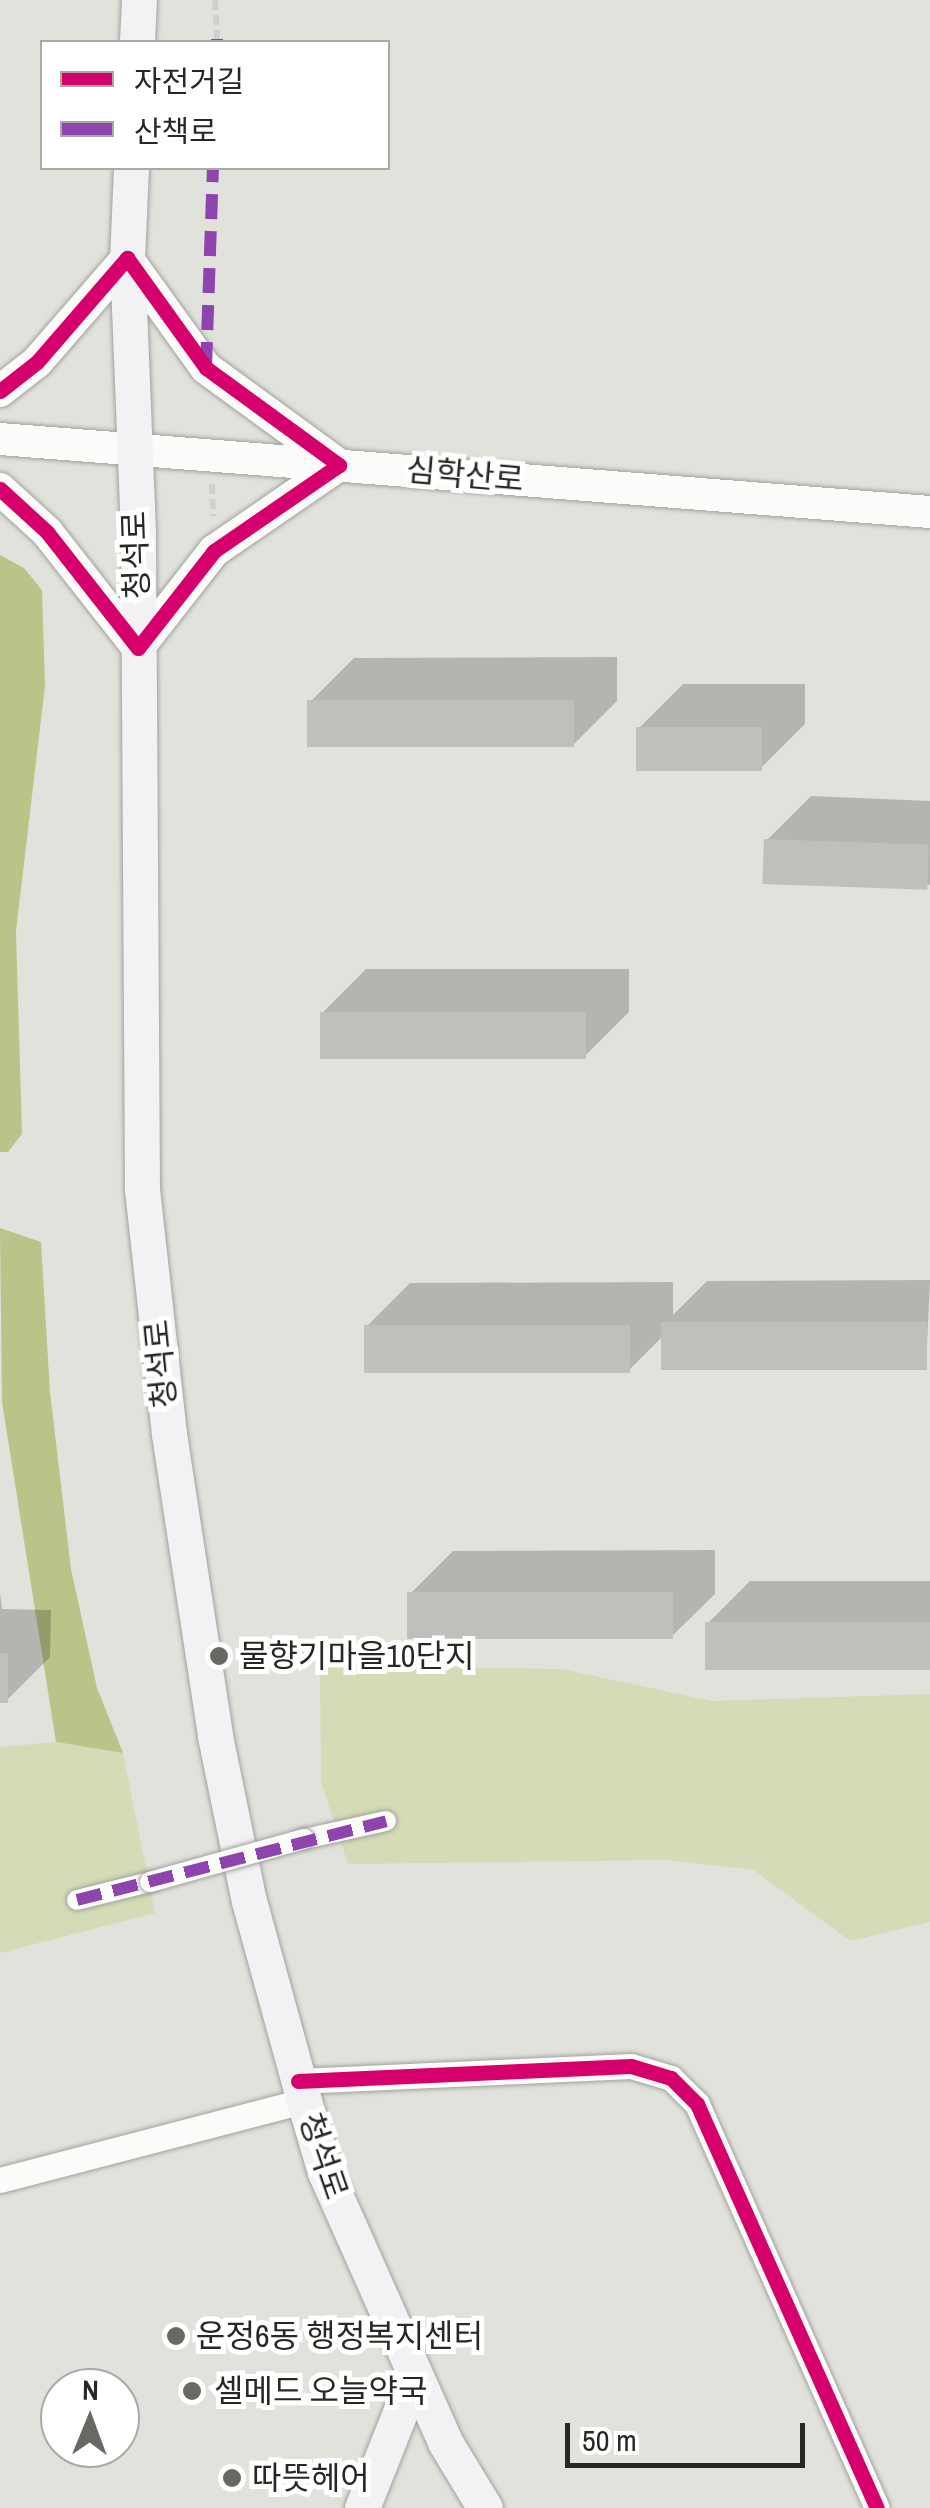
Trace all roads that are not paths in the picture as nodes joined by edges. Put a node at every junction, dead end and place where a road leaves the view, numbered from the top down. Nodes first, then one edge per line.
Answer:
1 (139, 0) edge
2 (137, 40) edge
3 (131, 170) edge
4 (127, 258) junction
5 (0, 392) edge
6 (0, 439) edge
7 (131, 445) junction
8 (339, 465) junction
9 (0, 489) edge
10 (930, 512) edge
11 (138, 648) junction
12 (386, 1821) dead end
13 (77, 1900) dead end
14 (301, 2091) junction
15 (0, 2180) edge
16 (414, 2374) junction
17 (362, 2508) edge
18 (485, 2508) edge
19 (877, 2508) edge

1 - 2 main road
3 - 4 main road, 청석로
4 - 5 street
4 - 7 main road, 청석로
4 - 8 street
6 - 7 street, 심학산로
7 - 8 street, 심학산로
7 - 11 main road, 청석로
8 - 10 street, 심학산로
8 - 11 street
9 - 11 street
11 - 14 main road, 청석로
12 - 13 street, bridge
14 - 15 street
14 - 16 main road, 청석로
14 - 19 street
16 - 17 main road
16 - 18 main road, 청석로

